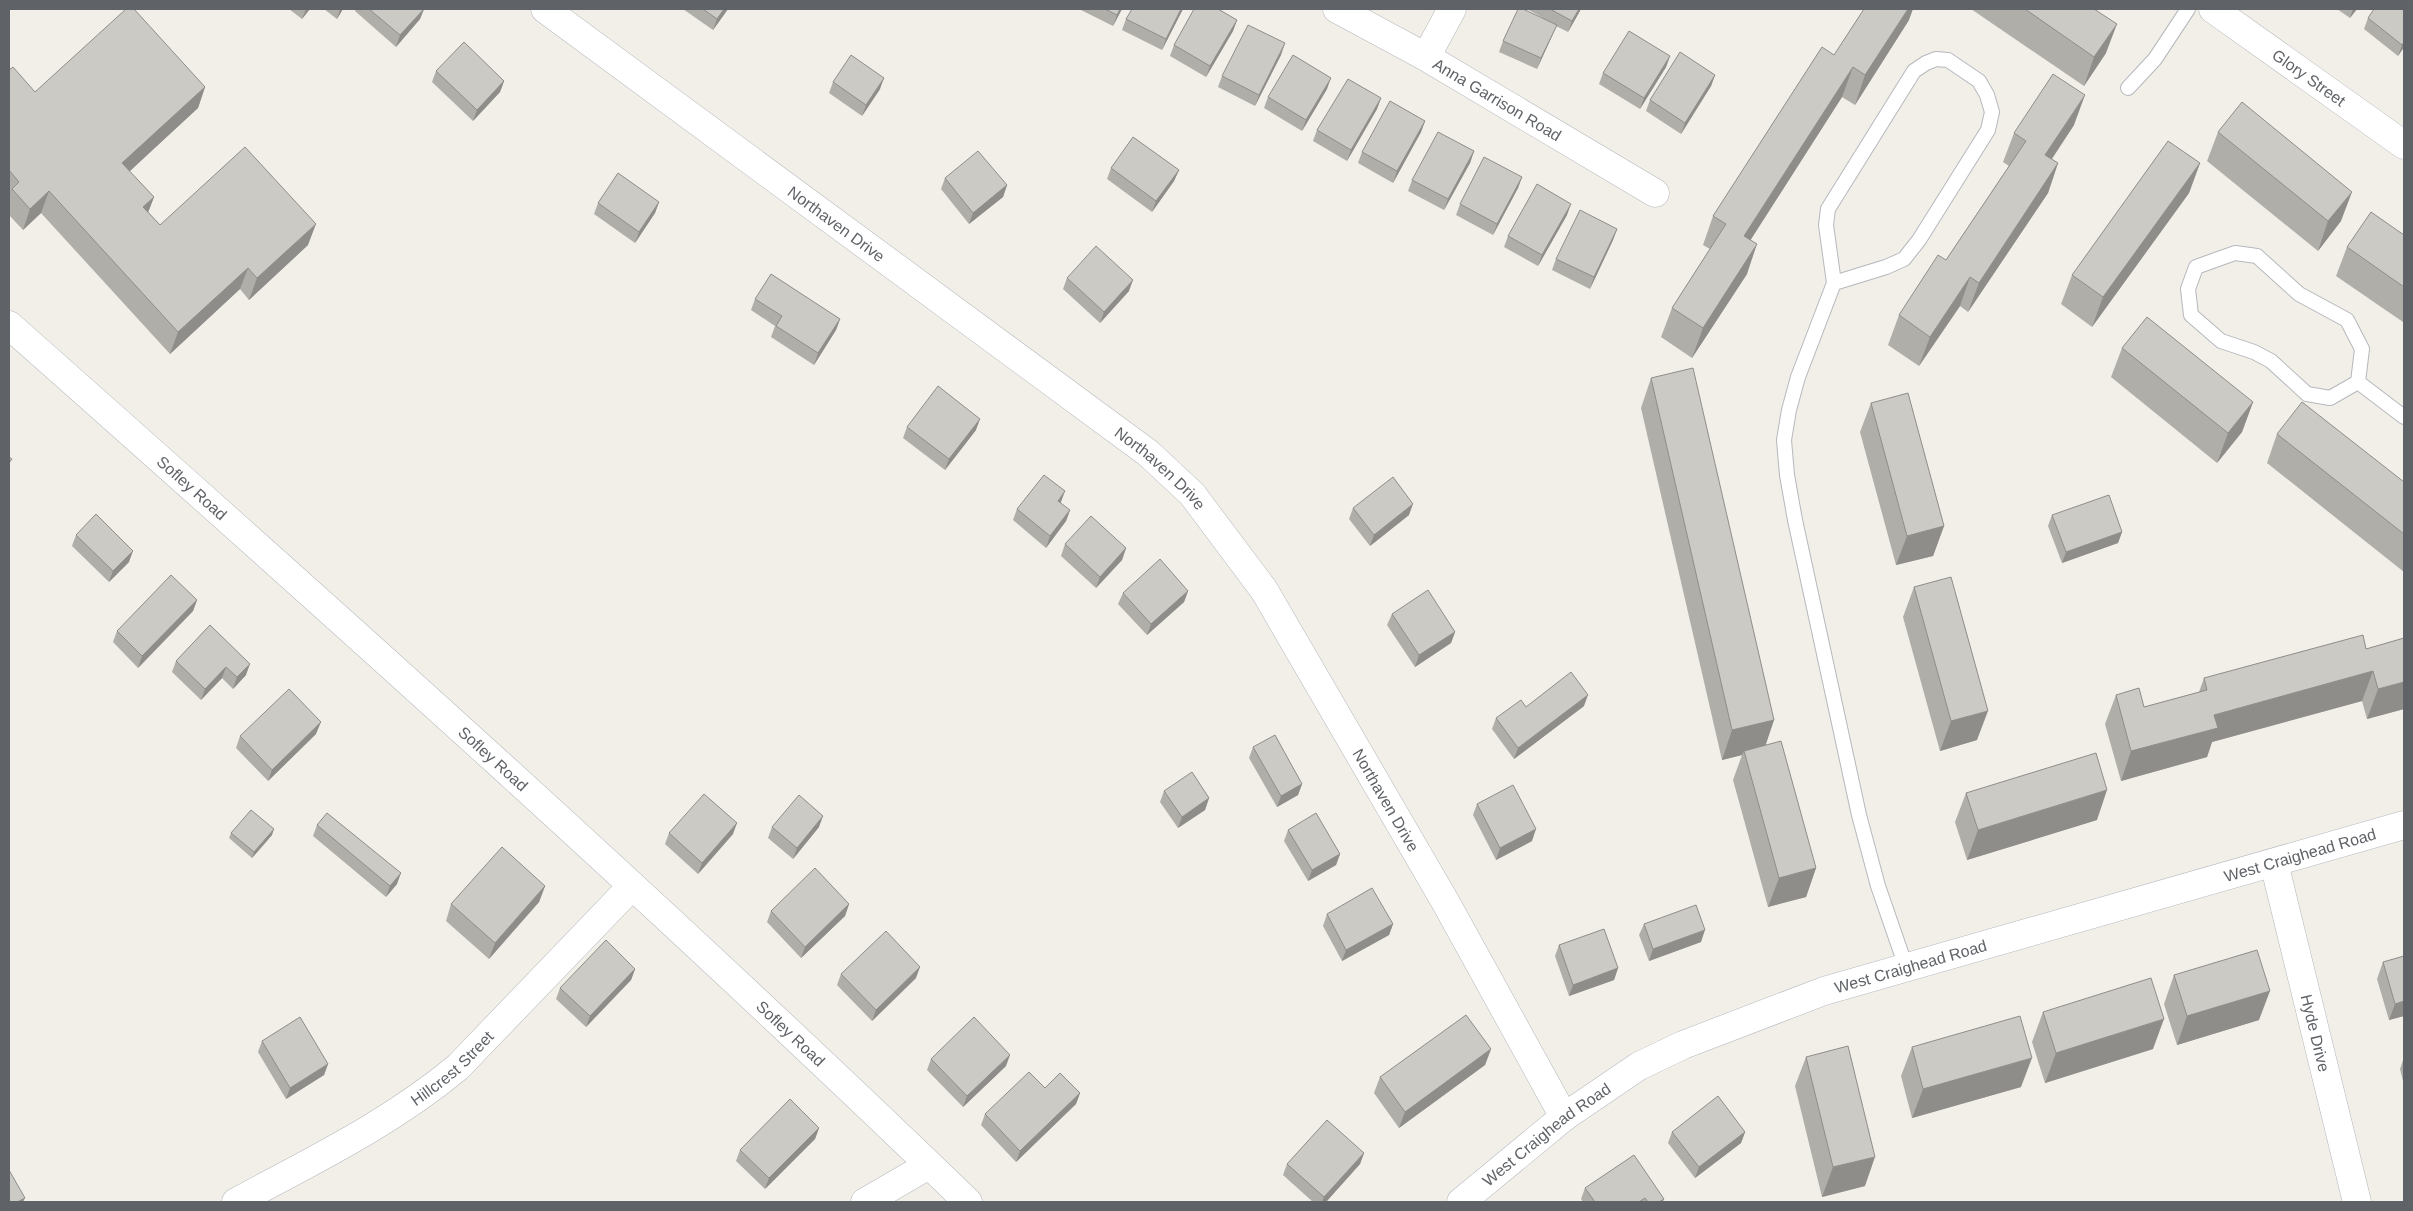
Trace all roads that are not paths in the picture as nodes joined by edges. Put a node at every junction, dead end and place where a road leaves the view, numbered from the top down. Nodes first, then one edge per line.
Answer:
1 (545, 9) edge
2 (1337, 9) edge
3 (1452, 9) edge
4 (2188, 9) edge
5 (2212, 9) edge
6 (1426, 57) junction
7 (2128, 88) dead end
8 (2404, 146) edge
9 (1655, 193) dead end
10 (1834, 283) junction
11 (9, 325) edge
12 (2358, 382) junction
13 (2404, 417) edge
14 (2404, 825) edge
15 (2274, 863) junction
16 (632, 886) junction
17 (1906, 967) junction
18 (1564, 1117) junction
19 (929, 1164) junction
20 (236, 1202) edge
21 (865, 1202) edge
22 (968, 1202) edge
23 (1461, 1202) edge
24 (2357, 1202) edge

1 - 18 street, Northaven Drive
2 - 6 street, Anna Garrison Road
3 - 6 street
4 - 7 lane
5 - 8 street, Glory Street
6 - 9 street, Anna Garrison Road
10 - 10 lane
10 - 17 lane
11 - 16 street, Sofley Road
12 - 12 lane
12 - 13 lane
14 - 15 street, West Craighead Road
15 - 17 street, West Craighead Road
15 - 24 street, Hyde Drive
16 - 19 street, Sofley Road
16 - 20 street, Hillcrest Street
17 - 18 street, West Craighead Road
18 - 23 street, West Craighead Road
19 - 21 street
19 - 22 street, Sofley Road

